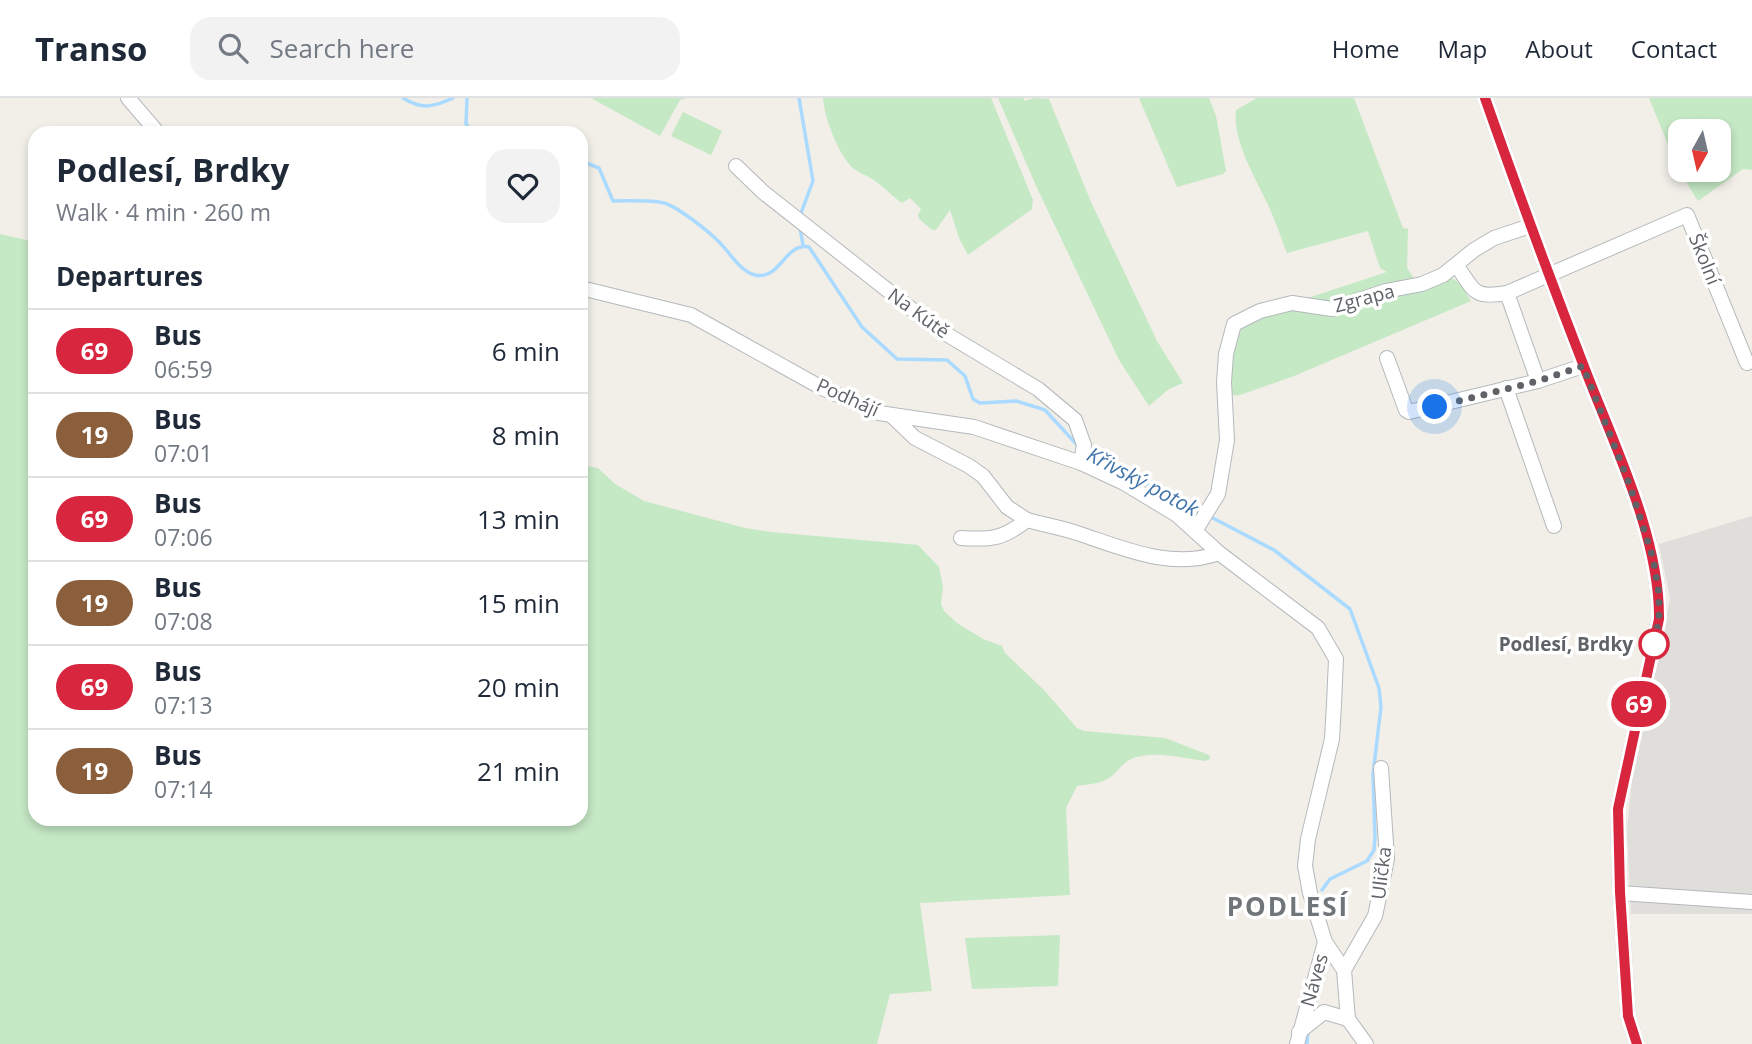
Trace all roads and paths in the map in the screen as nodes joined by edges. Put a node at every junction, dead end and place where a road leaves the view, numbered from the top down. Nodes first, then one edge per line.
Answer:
1 (128, 98) edge
2 (1485, 98) edge
3 (152, 126) edge
4 (736, 166) dead end
5 (1530, 226) junction
6 (1456, 265) junction
7 (1550, 275) junction
8 (588, 290) edge
9 (1507, 293) junction
10 (1388, 358) dead end
11 (1747, 363) dead end
12 (1583, 366) junction
13 (1538, 381) junction
14 (1506, 388) junction
15 (891, 415) junction
16 (1083, 455) junction
17 (1027, 520) junction
18 (1554, 526) dead end
19 (1195, 531) junction
20 (961, 538) dead end
21 (1219, 553) junction
22 (1381, 768) dead end
23 (1620, 892) junction
24 (1752, 902) edge
25 (1325, 942) junction
26 (1344, 970) junction
27 (1348, 1018) junction
28 (1298, 1038) edge
29 (1366, 1044) edge
30 (1637, 1044) edge

1 - 3 street
2 - 5 street
4 - 16 street, Na Kútě
5 - 6 street, Zgrapa
5 - 7 street
6 - 9 street
6 - 19 street, Zgrapa
7 - 9 street
7 - 11 street, Školní
7 - 12 street
8 - 15 street, Podhájí
9 - 13 street
10 - 14 street
12 - 13 street
12 - 23 street
13 - 14 street
14 - 18 street
15 - 16 street, Podhájí
15 - 17 street
16 - 19 street, Podhájí
17 - 20 street
17 - 21 street
19 - 21 street, Podhájí
21 - 25 street, Podhájí
22 - 26 street, Ulička
23 - 24 street
23 - 30 street
25 - 26 street, Náves
25 - 28 street, Náves
26 - 27 street, Náves
27 - 28 street, Náves
27 - 29 street

